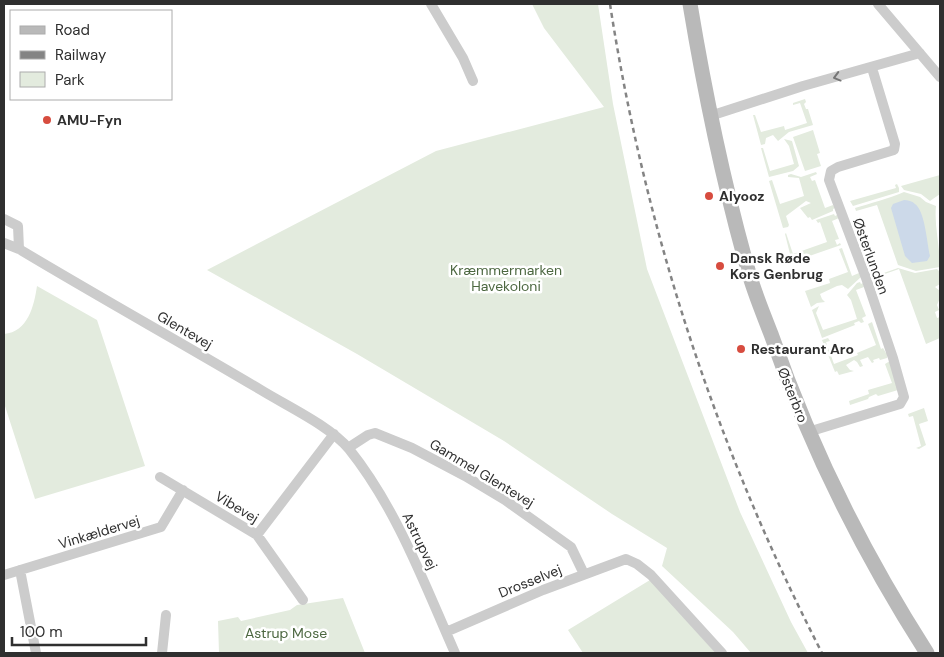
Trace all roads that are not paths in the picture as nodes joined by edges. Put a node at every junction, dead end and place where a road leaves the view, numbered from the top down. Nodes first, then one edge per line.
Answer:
1 (431, 4) edge
2 (690, 4) edge
3 (878, 4) edge
4 (920, 53) junction
5 (872, 68) junction
6 (940, 77) edge
7 (473, 81) dead end
8 (710, 116) junction
9 (4, 219) edge
10 (4, 243) edge
11 (18, 249) junction
12 (808, 432) junction
13 (334, 434) junction
14 (348, 448) junction
15 (160, 477) dead end
16 (183, 490) junction
17 (257, 534) junction
18 (20, 570) junction
19 (584, 574) junction
20 (4, 575) edge
21 (303, 600) dead end
22 (166, 615) dead end
23 (446, 632) junction
24 (36, 653) edge
25 (162, 653) edge
26 (455, 653) edge
27 (722, 653) edge
28 (927, 653) edge

1 - 7 street
2 - 8 street, Østerbro
3 - 4 street
4 - 5 street
4 - 6 street
5 -> 8 street
5 - 12 street, Østerlunden
8 - 12 street, Østerbro
9 - 11 street
10 - 11 street, Glentevej
11 - 13 street, Glentevej
12 - 28 street, Østerbro
13 - 14 street, Glentevej
13 - 17 street
14 - 19 street, Gammel Glentevej
14 - 23 street, Astrupvej
15 - 16 street, Vibevej
16 - 17 street, Vibevej
16 - 18 street, Vinkældervej
17 - 21 street, Vibevej
18 - 20 street, Vinkældervej
18 - 24 street
19 - 23 street, Drosselvej
19 - 27 street, Drosselvej
22 - 25 street
23 - 26 street, Astrupvej

